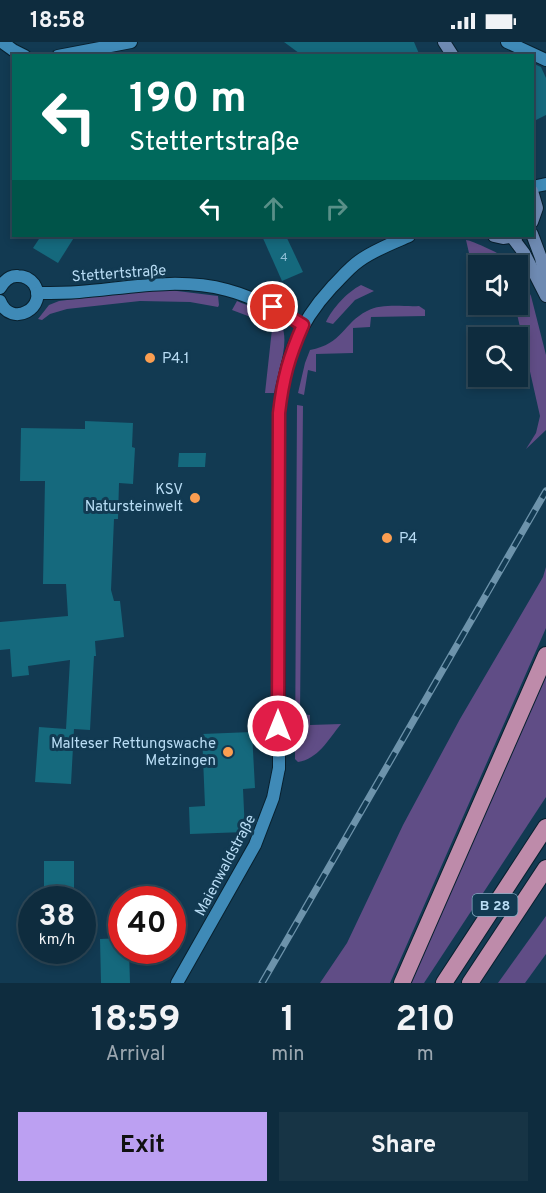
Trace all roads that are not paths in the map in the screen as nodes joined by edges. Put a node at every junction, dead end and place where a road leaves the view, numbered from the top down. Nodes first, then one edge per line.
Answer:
1 (2, 42) edge
2 (131, 42) edge
3 (507, 42) edge
4 (21, 54) edge
5 (68, 54) edge
6 (533, 54) edge
7 (407, 237) edge
8 (515, 237) edge
9 (533, 237) edge
10 (546, 282) edge
11 (0, 288) edge
12 (37, 293) junction
13 (546, 296) edge
14 (0, 301) edge
15 (303, 325) junction
16 (546, 656) edge
17 (546, 827) edge
18 (546, 868) edge
19 (177, 983) edge
20 (402, 983) edge
21 (444, 983) edge
22 (470, 983) edge

1 - 4 street
2 - 5 street
3 - 6 street
7 - 15 street, Maienwaldstraße
8 - 13 main road
9 - 10 main road
11 - 12 street
12 - 14 street
12 - 15 street, Stettertstraße
15 - 19 street, Maienwaldstraße
16 - 20 highway
17 - 21 highway, B 28
18 - 22 highway, B 28

